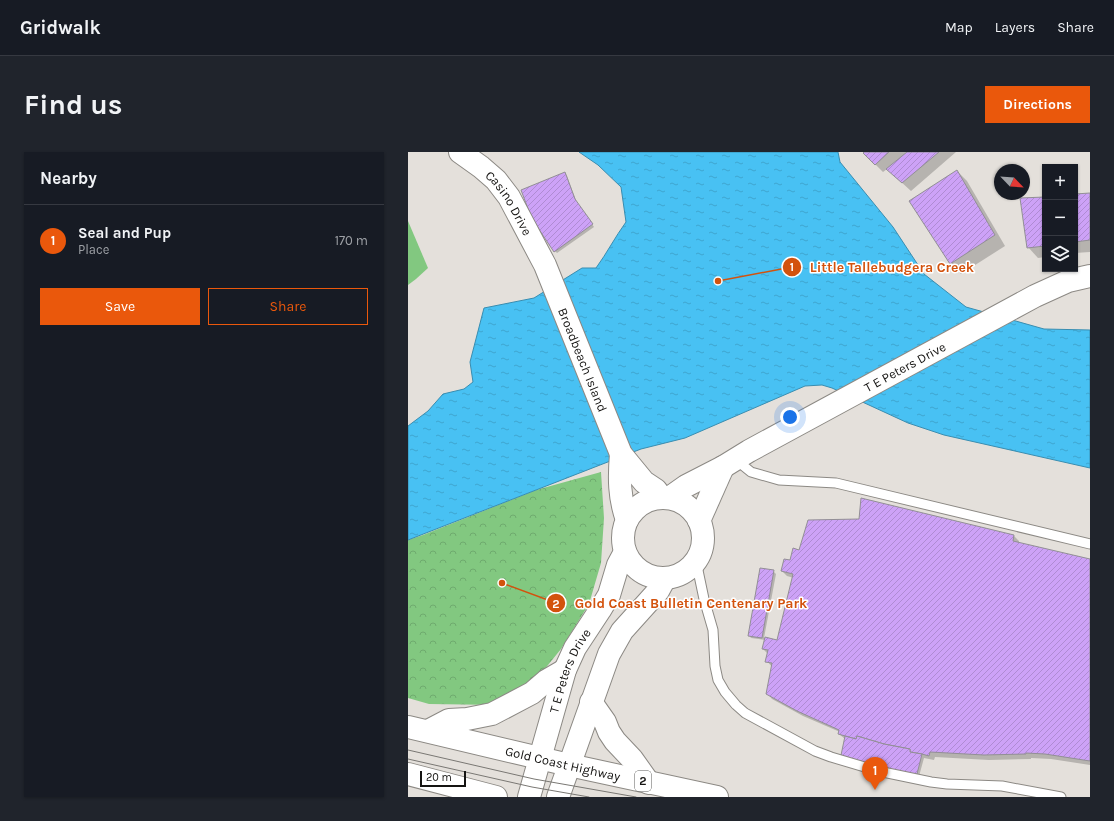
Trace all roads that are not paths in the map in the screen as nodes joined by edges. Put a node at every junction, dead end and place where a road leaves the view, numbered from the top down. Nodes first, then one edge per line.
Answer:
1 (460, 152) edge
2 (545, 265) joint
3 (1090, 276) edge
4 (621, 454) junction
5 (736, 459) junction
6 (665, 498) junction
7 (628, 520) junction
8 (699, 522) junction
9 (1090, 544) edge
10 (625, 552) junction
11 (696, 561) junction
12 (666, 578) junction
13 (565, 670) junction
14 (591, 702) junction
15 (418, 729) edge
16 (540, 758) junction
17 (569, 765) junction
18 (408, 774) edge
19 (649, 783) junction
20 (469, 793) edge
21 (496, 797) edge
22 (529, 797) edge
23 (558, 797) edge
24 (718, 797) edge
25 (1061, 797) edge

1 - 2 main road, Casino Drive
2 - 4 main road, Broadbeach Island
3 - 5 main road, T E Peters Drive
4 - 6 main road, Broadbeach Island
4 - 7 main road, Broadbeach Island
5 - 6 main road, T E Peters Drive
5 - 8 main road
5 - 9 lane
6 - 7 main road
6 - 8 main road
7 - 10 main road
8 - 11 main road
10 - 12 main road
10 - 13 main road, T E Peters Drive
11 - 12 main road
11 - 25 lane
12 - 14 main road
13 - 15 main road
13 - 16 main road, T E Peters Drive
14 - 17 main road
14 - 19 main road
15 - 16 main road, Gold Coast Highway / 2
16 - 17 main road, Gold Coast Highway / 2
16 - 22 main road, T E Peters Drive
17 - 19 main road, Gold Coast Highway / 2
17 - 23 main road
18 - 20 main road
19 - 24 main road, Gold Coast Highway / 2
20 - 21 main road

